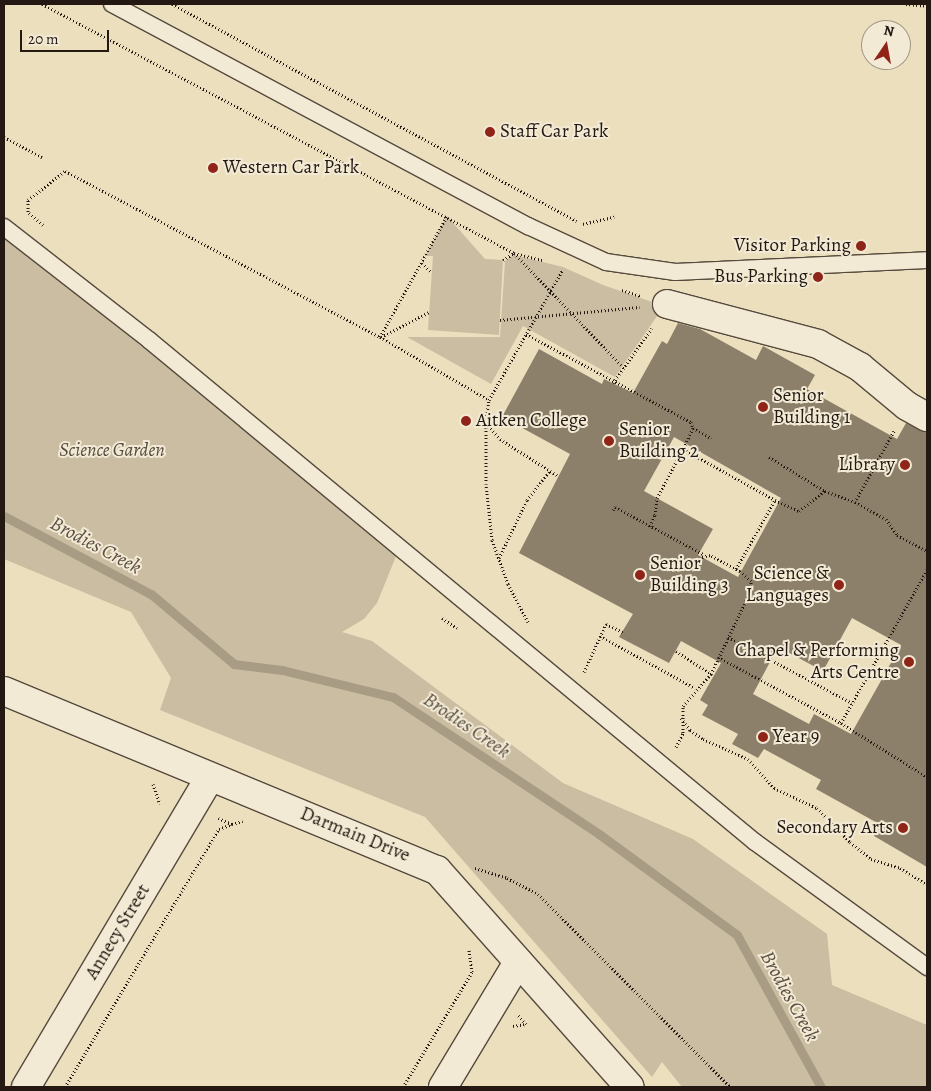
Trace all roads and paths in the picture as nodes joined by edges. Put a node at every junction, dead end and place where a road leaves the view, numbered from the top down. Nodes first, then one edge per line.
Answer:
1 (42, 4) edge
2 (112, 4) edge
3 (172, 4) edge
4 (906, 4) edge
5 (927, 6) edge
6 (4, 137) edge
7 (42, 157) dead end
8 (28, 200) dead end
9 (614, 217) dead end
10 (4, 227) edge
11 (503, 260) dead end
12 (927, 260) edge
13 (422, 263) junction
14 (565, 266) dead end
15 (432, 273) dead end
16 (550, 292) junction
17 (667, 304) junction
18 (429, 312) dead end
19 (571, 313) junction
20 (536, 317) junction
21 (500, 320) dead end
22 (526, 334) junction
23 (380, 337) junction
24 (624, 368) junction
25 (614, 382) junction
26 (489, 400) junction
27 (917, 412) edge
28 (486, 423) junction
29 (693, 428) junction
30 (711, 438) dead end
31 (682, 449) junction
32 (769, 457) dead end
33 (550, 472) junction
34 (558, 476) dead end
35 (826, 491) junction
36 (775, 500) junction
37 (855, 502) junction
38 (613, 510) dead end
39 (650, 526) junction
40 (927, 551) edge
41 (500, 558) junction
42 (736, 569) junction
43 (927, 570) edge
44 (530, 626) dead end
45 (623, 632) dead end
46 (600, 636) junction
47 (728, 637) junction
48 (676, 651) dead end
49 (718, 657) junction
50 (711, 674) junction
51 (583, 675) dead end
52 (695, 688) junction
53 (4, 691) edge
54 (852, 703) junction
55 (681, 718) junction
56 (841, 723) junction
57 (675, 750) dead end
58 (210, 777) junction
59 (927, 777) edge
60 (144, 780) dead end
61 (156, 811) dead end
62 (232, 824) dead end
63 (252, 825) dead end
64 (437, 870) junction
65 (927, 884) edge
66 (463, 943) dead end
67 (518, 962) junction
68 (927, 967) edge
69 (26, 1087) edge
70 (403, 1087) edge
71 (443, 1087) edge
72 (630, 1087) edge
73 (730, 1087) edge

1 - 13 path
2 - 12 lane
3 - 9 path
4 - 5 path
6 - 7 path
8 - 23 path
10 - 68 lane
11 - 16 path
13 - 15 path
13 - 23 path
14 - 16 path
16 - 19 path
16 - 20 path
17 - 19 path
17 - 24 path
17 - 27 street
18 - 23 path
19 - 20 path
19 - 24 path
20 - 21 path
20 - 22 path
22 - 25 path
22 - 26 path
23 - 26 path
24 - 25 path
25 - 29 path
26 - 28 path
27 - 37 path
28 - 33 path
28 - 41 path
29 - 30 path
29 - 31 path
31 - 36 path
31 - 39 path
32 - 35 path
33 - 34 path
33 - 41 path
35 - 36 path
35 - 37 path
36 - 42 path
37 - 40 path
38 - 39 path
39 - 42 path
41 - 44 path
42 - 47 path
43 - 54 path
45 - 46 path
46 - 51 path
46 - 52 path
47 - 49 path
47 - 54 path
48 - 50 path
49 - 50 path
49 - 56 path
50 - 52 path
52 - 55 path
53 - 58 street, Darmain Drive
54 - 56 path
55 - 57 path
55 - 65 path
56 - 59 path
58 - 64 street, Darmain Drive
58 - 69 street, Annecy Street
60 - 61 path
62 - 63 path
64 - 67 street, Darmain Drive
64 - 73 path
66 - 70 path
67 - 71 street
67 - 72 street, Darmain Drive

